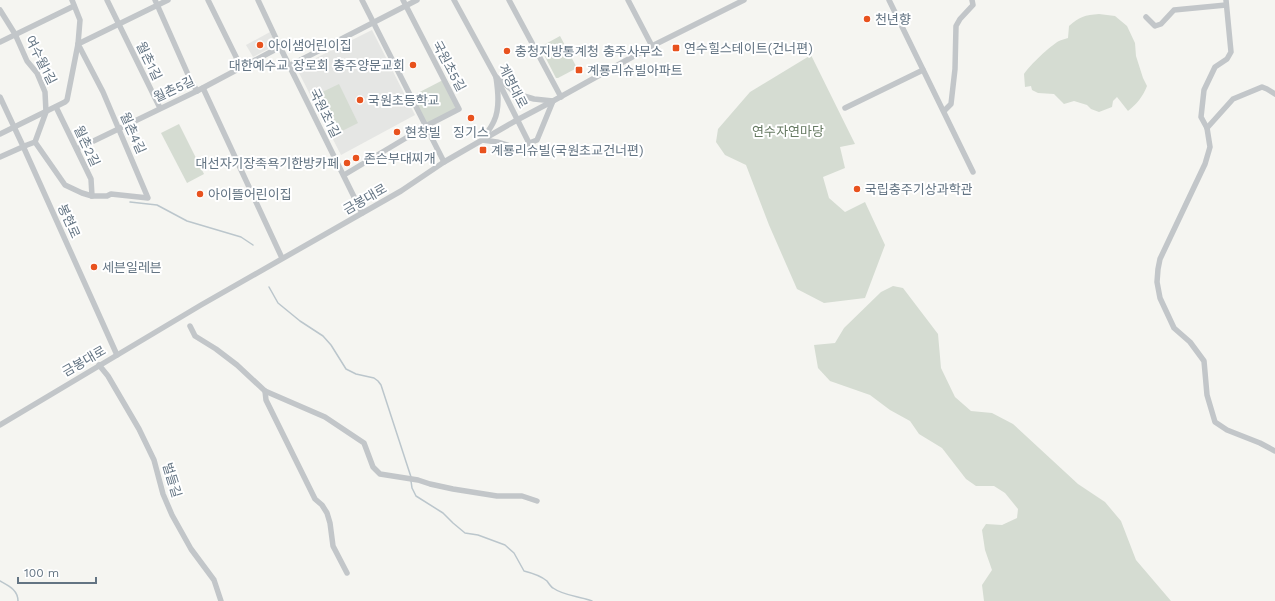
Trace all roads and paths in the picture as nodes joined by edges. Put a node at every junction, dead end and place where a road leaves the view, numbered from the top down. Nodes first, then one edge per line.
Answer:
1 (72, 0) edge
2 (107, 0) edge
3 (155, 0) edge
4 (168, 0) edge
5 (208, 0) edge
6 (258, 0) edge
7 (362, 0) edge
8 (403, 0) edge
9 (417, 0) edge
10 (454, 0) edge
11 (509, 0) edge
12 (628, 0) edge
13 (744, 0) edge
14 (889, 0) edge
15 (972, 0) edge
16 (1226, 3) edge
17 (74, 6) junction
18 (157, 6) junction
19 (406, 6) junction
20 (0, 10) edge
21 (1146, 17) dead end
22 (373, 22) junction
23 (118, 24) junction
24 (15, 34) junction
25 (0, 42) edge
26 (78, 44) junction
27 (652, 46) junction
28 (280, 48) junction
29 (289, 66) junction
30 (241, 67) junction
31 (923, 70) junction
32 (496, 77) junction
33 (203, 88) junction
34 (197, 91) junction
35 (1275, 94) edge
36 (0, 97) edge
37 (561, 97) junction
38 (553, 101) junction
39 (56, 107) junction
40 (160, 108) junction
41 (845, 108) dead end
42 (944, 111) junction
43 (46, 112) junction
44 (517, 120) junction
45 (426, 126) junction
46 (15, 128) junction
47 (1207, 128) junction
48 (119, 129) junction
49 (0, 134) edge
50 (482, 140) junction
51 (35, 142) junction
52 (529, 143) junction
53 (23, 146) junction
54 (77, 149) junction
55 (0, 158) edge
56 (444, 162) junction
57 (973, 172) dead end
58 (344, 175) junction
59 (92, 196) junction
60 (362, 213) junction
61 (282, 258) junction
62 (190, 326) dead end
63 (117, 355) junction
64 (100, 365) junction
65 (265, 391) junction
66 (0, 425) edge
67 (1275, 451) edge
68 (536, 501) dead end
69 (347, 573) dead end
70 (221, 601) edge

1 - 17 street
2 - 23 street, 월촌1길
3 - 18 street
4 - 18 street
5 - 30 street
6 - 28 street, 국원초1길
7 - 22 street
8 - 19 street, 국원초5길
9 - 19 street
10 - 32 street, 계명대로
11 - 37 street
12 - 27 street
13 - 27 street, 금봉대로
14 - 31 street
15 - 42 street
16 - 21 street
16 - 47 street
17 - 24 street
17 - 26 street
18 - 23 street
18 - 34 street
19 - 22 street
19 - 45 street, 국원초5길
20 - 24 street, 여수월1길
22 - 29 street
22 - 45 street
23 - 26 street
23 - 40 street, 월촌1길
24 - 25 street
24 - 43 street, 여수월1길
26 - 39 street
26 - 48 street, 월촌4길
27 - 37 street, 금봉대로
28 - 29 street, 국원초1길
28 - 30 street, 월촌5길
29 - 58 street, 국원초1길
30 - 33 street, 월촌5길
31 - 41 street
31 - 42 street
32 - 38 street
32 - 44 street, 계명대로
32 - 50 street
33 - 34 street, 월촌5길
33 - 61 street
34 - 40 street, 월촌5길
35 - 47 street
36 - 46 street, 봉현로
37 - 38 street, 금봉대로
38 - 44 street, 금봉대로
38 - 52 street
39 - 43 street
39 - 54 street, 월촌2길
40 - 48 street, 월촌5길
42 - 57 street
43 - 46 street
43 - 51 street, 여수월1길
44 - 50 street, 금봉대로
44 - 52 street, 계명대로
45 - 56 street
45 - 58 street, 국원초5길
46 - 49 street
46 - 53 street, 봉현로
47 - 67 street
48 - 54 street, 월촌5길
48 - 59 street, 월촌4길
50 - 52 street
50 - 56 street, 금봉대로
51 - 53 street
51 - 59 street
53 - 55 street
53 - 63 street, 봉현로
54 - 59 street, 월촌2길
56 - 60 street, 금봉대로
58 - 60 street, 국원초1길
60 - 61 street, 금봉대로
61 - 63 street, 금봉대로
62 - 65 street
63 - 64 street, 금봉대로
64 - 66 street, 금봉대로
64 - 70 street, 벌들길
65 - 68 street
65 - 69 street

